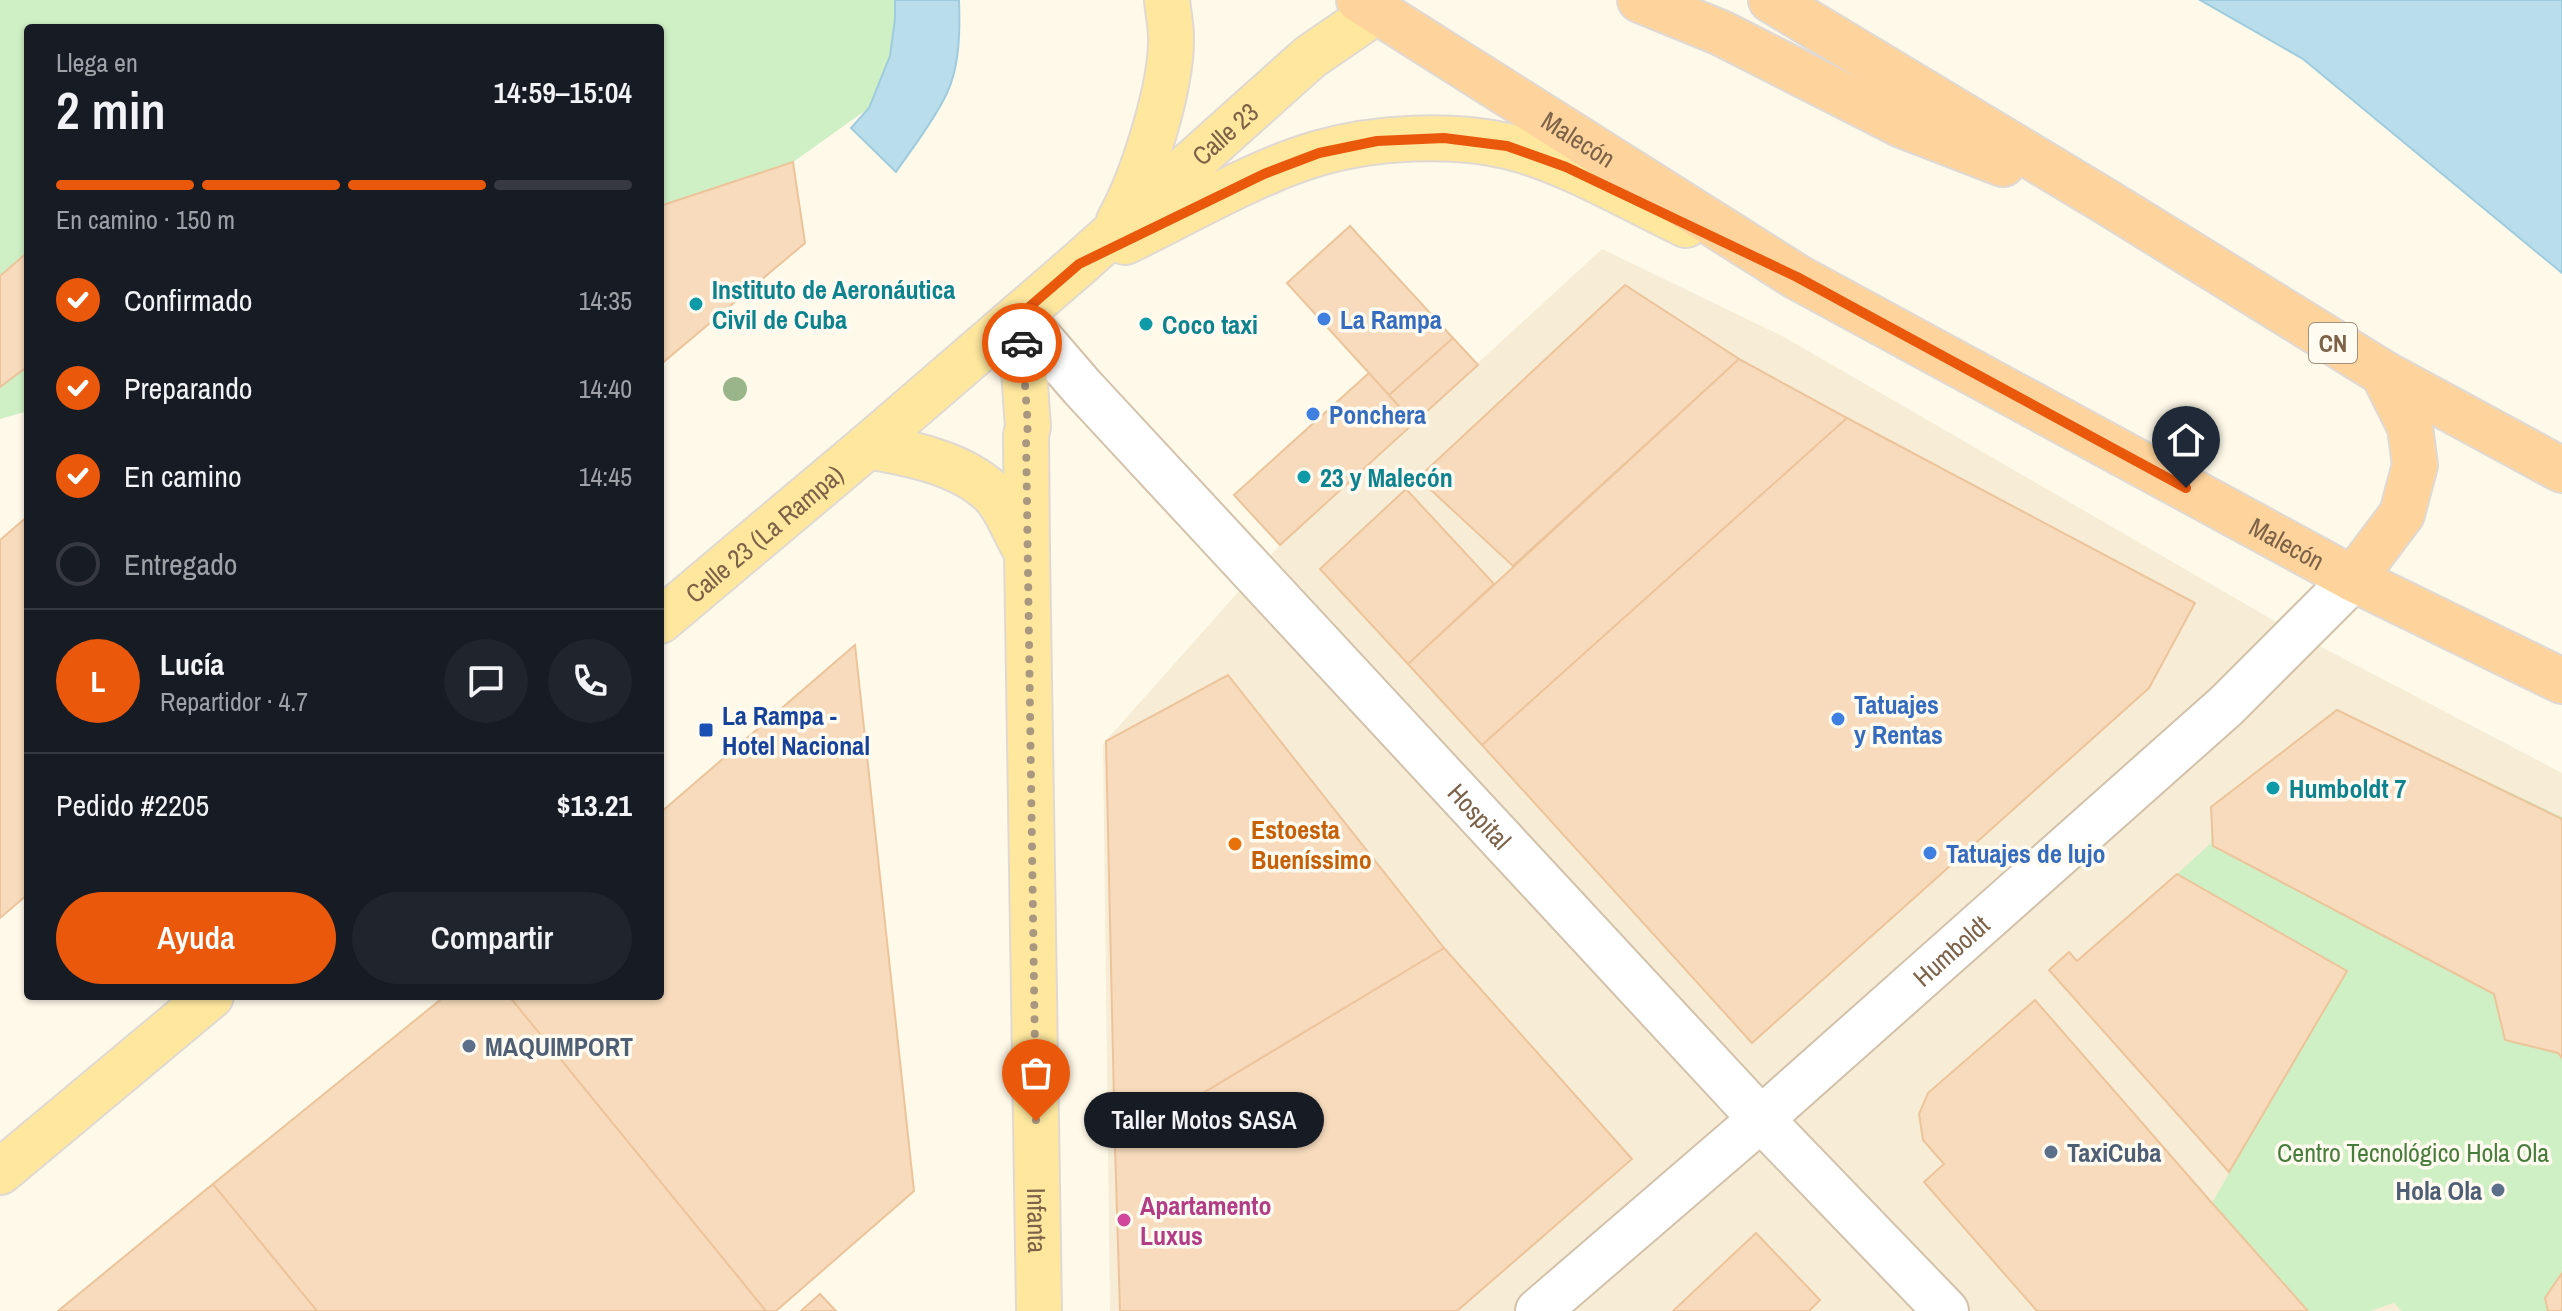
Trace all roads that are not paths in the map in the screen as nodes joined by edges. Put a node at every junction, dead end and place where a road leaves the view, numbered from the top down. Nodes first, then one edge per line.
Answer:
1 (1167, 0) edge
2 (1640, 0) edge
3 (1771, 0) edge
4 (1379, 4) edge
5 (2110, 204) junction
6 (1079, 264) junction
7 (1797, 277) junction
8 (1020, 315) junction
9 (2383, 373) junction
10 (868, 446) junction
11 (2562, 470) edge
12 (1027, 552) junction
13 (2353, 579) junction
14 (664, 618) edge
15 (2562, 681) edge
16 (206, 1000) edge
17 (1761, 1119) junction
18 (0, 1172) edge
19 (1039, 1311) edge
20 (1538, 1311) edge
21 (1946, 1311) edge

1 - 6 main road
2 - 5 highway
3 - 5 highway, CN
4 - 6 main road, Calle 23
4 - 7 highway, Malecón
5 - 9 highway, CN
6 - 7 main road, Calle 23
6 - 8 main road, Calle 23
7 - 13 highway, Malecón
8 - 10 main road, Calle 23
8 - 12 main road, Infanta
8 - 17 street, Hospital
9 - 11 highway, CN
9 - 13 highway
10 - 12 main road
10 - 14 main road, Calle 23 (La Rampa)
12 - 19 main road, Infanta
13 - 15 highway, Malecón
13 - 17 street, Humboldt
16 - 18 main road
17 - 20 street, Humboldt
17 - 21 street, Hospital

